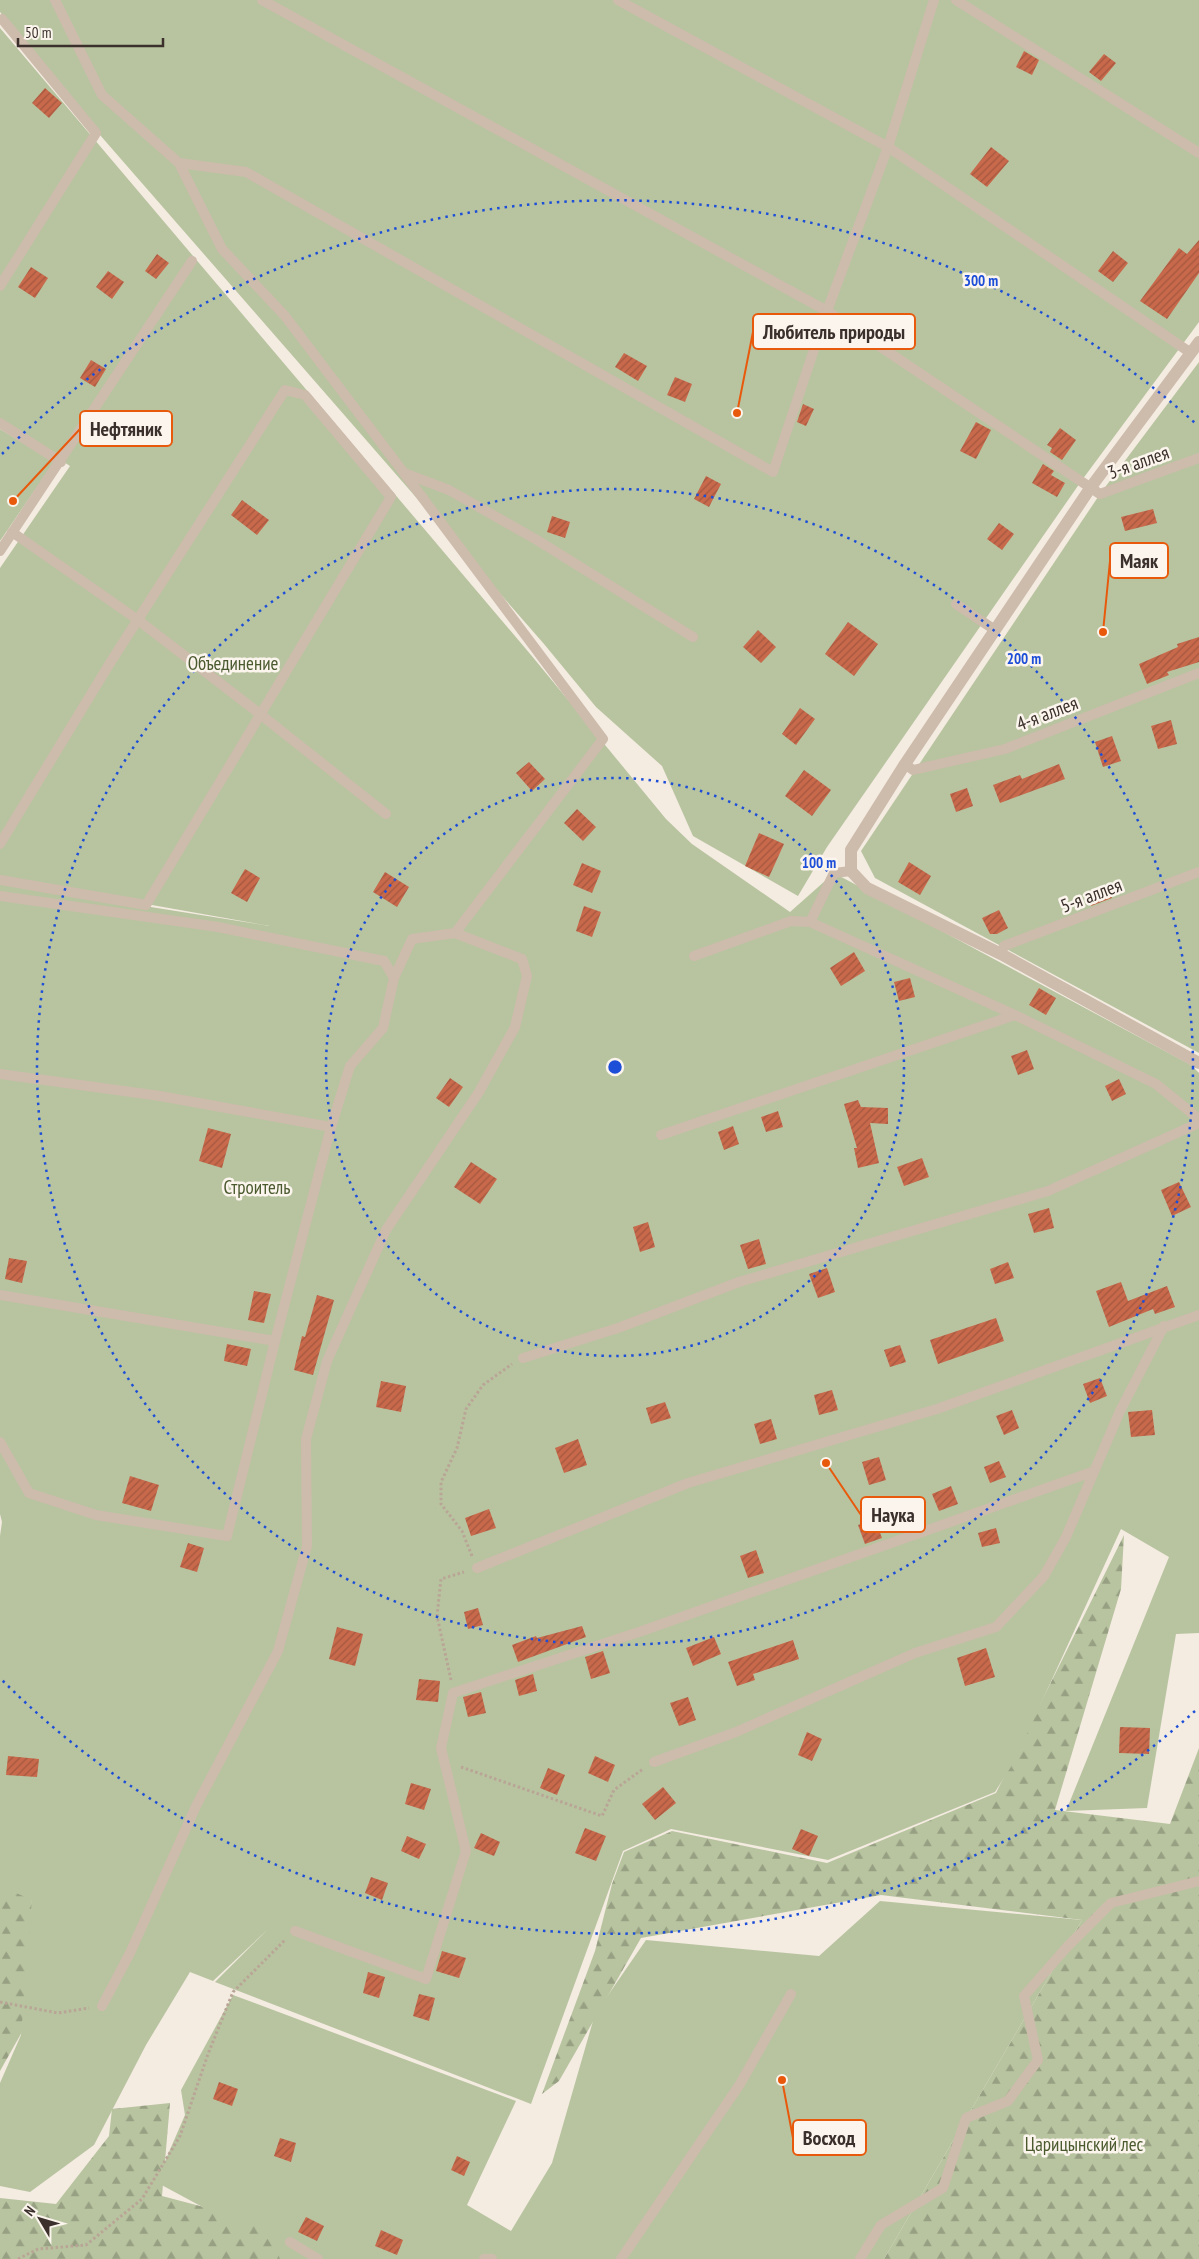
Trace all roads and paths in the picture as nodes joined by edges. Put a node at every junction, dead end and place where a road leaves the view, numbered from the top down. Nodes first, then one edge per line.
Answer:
1 (55, 0) edge
2 (262, 0) edge
3 (618, 0) edge
4 (934, 0) edge
5 (956, 0) edge
6 (1, 19) edge
7 (888, 147) junction
8 (1199, 153) edge
9 (179, 163) junction
10 (192, 261) dead end
11 (0, 286) edge
12 (827, 311) junction
13 (1199, 342) edge
14 (1191, 352) junction
15 (0, 423) edge
16 (1199, 458) edge
17 (60, 462) junction
18 (404, 473) junction
19 (1091, 487) junction
20 (12, 532) junction
21 (0, 551) edge
22 (956, 604) dead end
23 (138, 620) junction
24 (995, 630) junction
25 (693, 637) dead end
26 (1199, 673) edge
27 (260, 714) junction
28 (905, 764) junction
29 (386, 814) dead end
30 (0, 844) edge
31 (851, 871) junction
32 (1199, 872) edge
33 (0, 880) edge
34 (0, 896) edge
35 (810, 922) junction
36 (455, 933) junction
37 (1001, 954) junction
38 (694, 956) dead end
39 (394, 978) junction
40 (1015, 1015) junction
41 (1199, 1063) edge
42 (0, 1074) edge
43 (1199, 1119) edge
44 (1199, 1123) edge
45 (331, 1127) junction
46 (661, 1135) dead end
47 (0, 1294) edge
48 (1199, 1315) edge
49 (1164, 1326) junction
50 (275, 1341) junction
51 (523, 1358) joint
52 (0, 1442) edge
53 (1092, 1472) junction
54 (477, 1568) junction
55 (453, 1693) junction
56 (444, 1761) junction
57 (654, 1762) joint
58 (1199, 1881) edge
59 (295, 1931) joint
60 (791, 1994) dead end
61 (0, 2002) edge
62 (102, 2006) joint
63 (290, 2242) dead end
64 (18, 2259) edge
65 (318, 2259) edge
66 (484, 2259) edge
67 (492, 2259) edge
68 (621, 2259) edge
69 (860, 2259) edge

1 - 9 lane
2 - 12 lane
3 - 7 lane
4 - 7 lane
5 - 8 lane
6 - 11 lane
7 - 12 lane
7 - 14 lane
9 - 12 lane
9 - 18 lane
10 - 17 lane
12 - 19 lane
13 - 14 street
14 - 19 street
15 - 17 lane
16 - 19 lane, 3-я аллея
17 - 20 lane
18 - 25 lane
18 - 36 lane
19 - 24 street
20 - 21 lane
20 - 23 lane
22 - 24 lane
23 - 27 lane
23 - 27 lane
23 - 30 lane
24 - 28 street
26 - 28 lane, 4-я аллея
27 - 29 lane
27 - 33 lane
28 - 31 street
31 - 35 lane
31 - 37 street
32 - 37 lane, 5-я аллея
34 - 39 lane
35 - 38 lane
35 - 40 lane
36 - 39 lane
36 - 62 lane
37 - 41 street
39 - 45 lane
40 - 43 lane
40 - 46 lane
42 - 45 lane
44 - 51 lane
45 - 50 lane
47 - 50 lane
48 - 49 lane
49 - 53 lane
49 - 54 lane
50 - 52 lane
51 - 54 path
53 - 55 lane
53 - 57 lane
54 - 55 path
55 - 56 lane
56 - 57 path
56 - 59 lane
58 - 69 lane
59 - 64 path
60 - 68 lane
61 - 62 path
63 - 65 lane
66 - 67 lane

